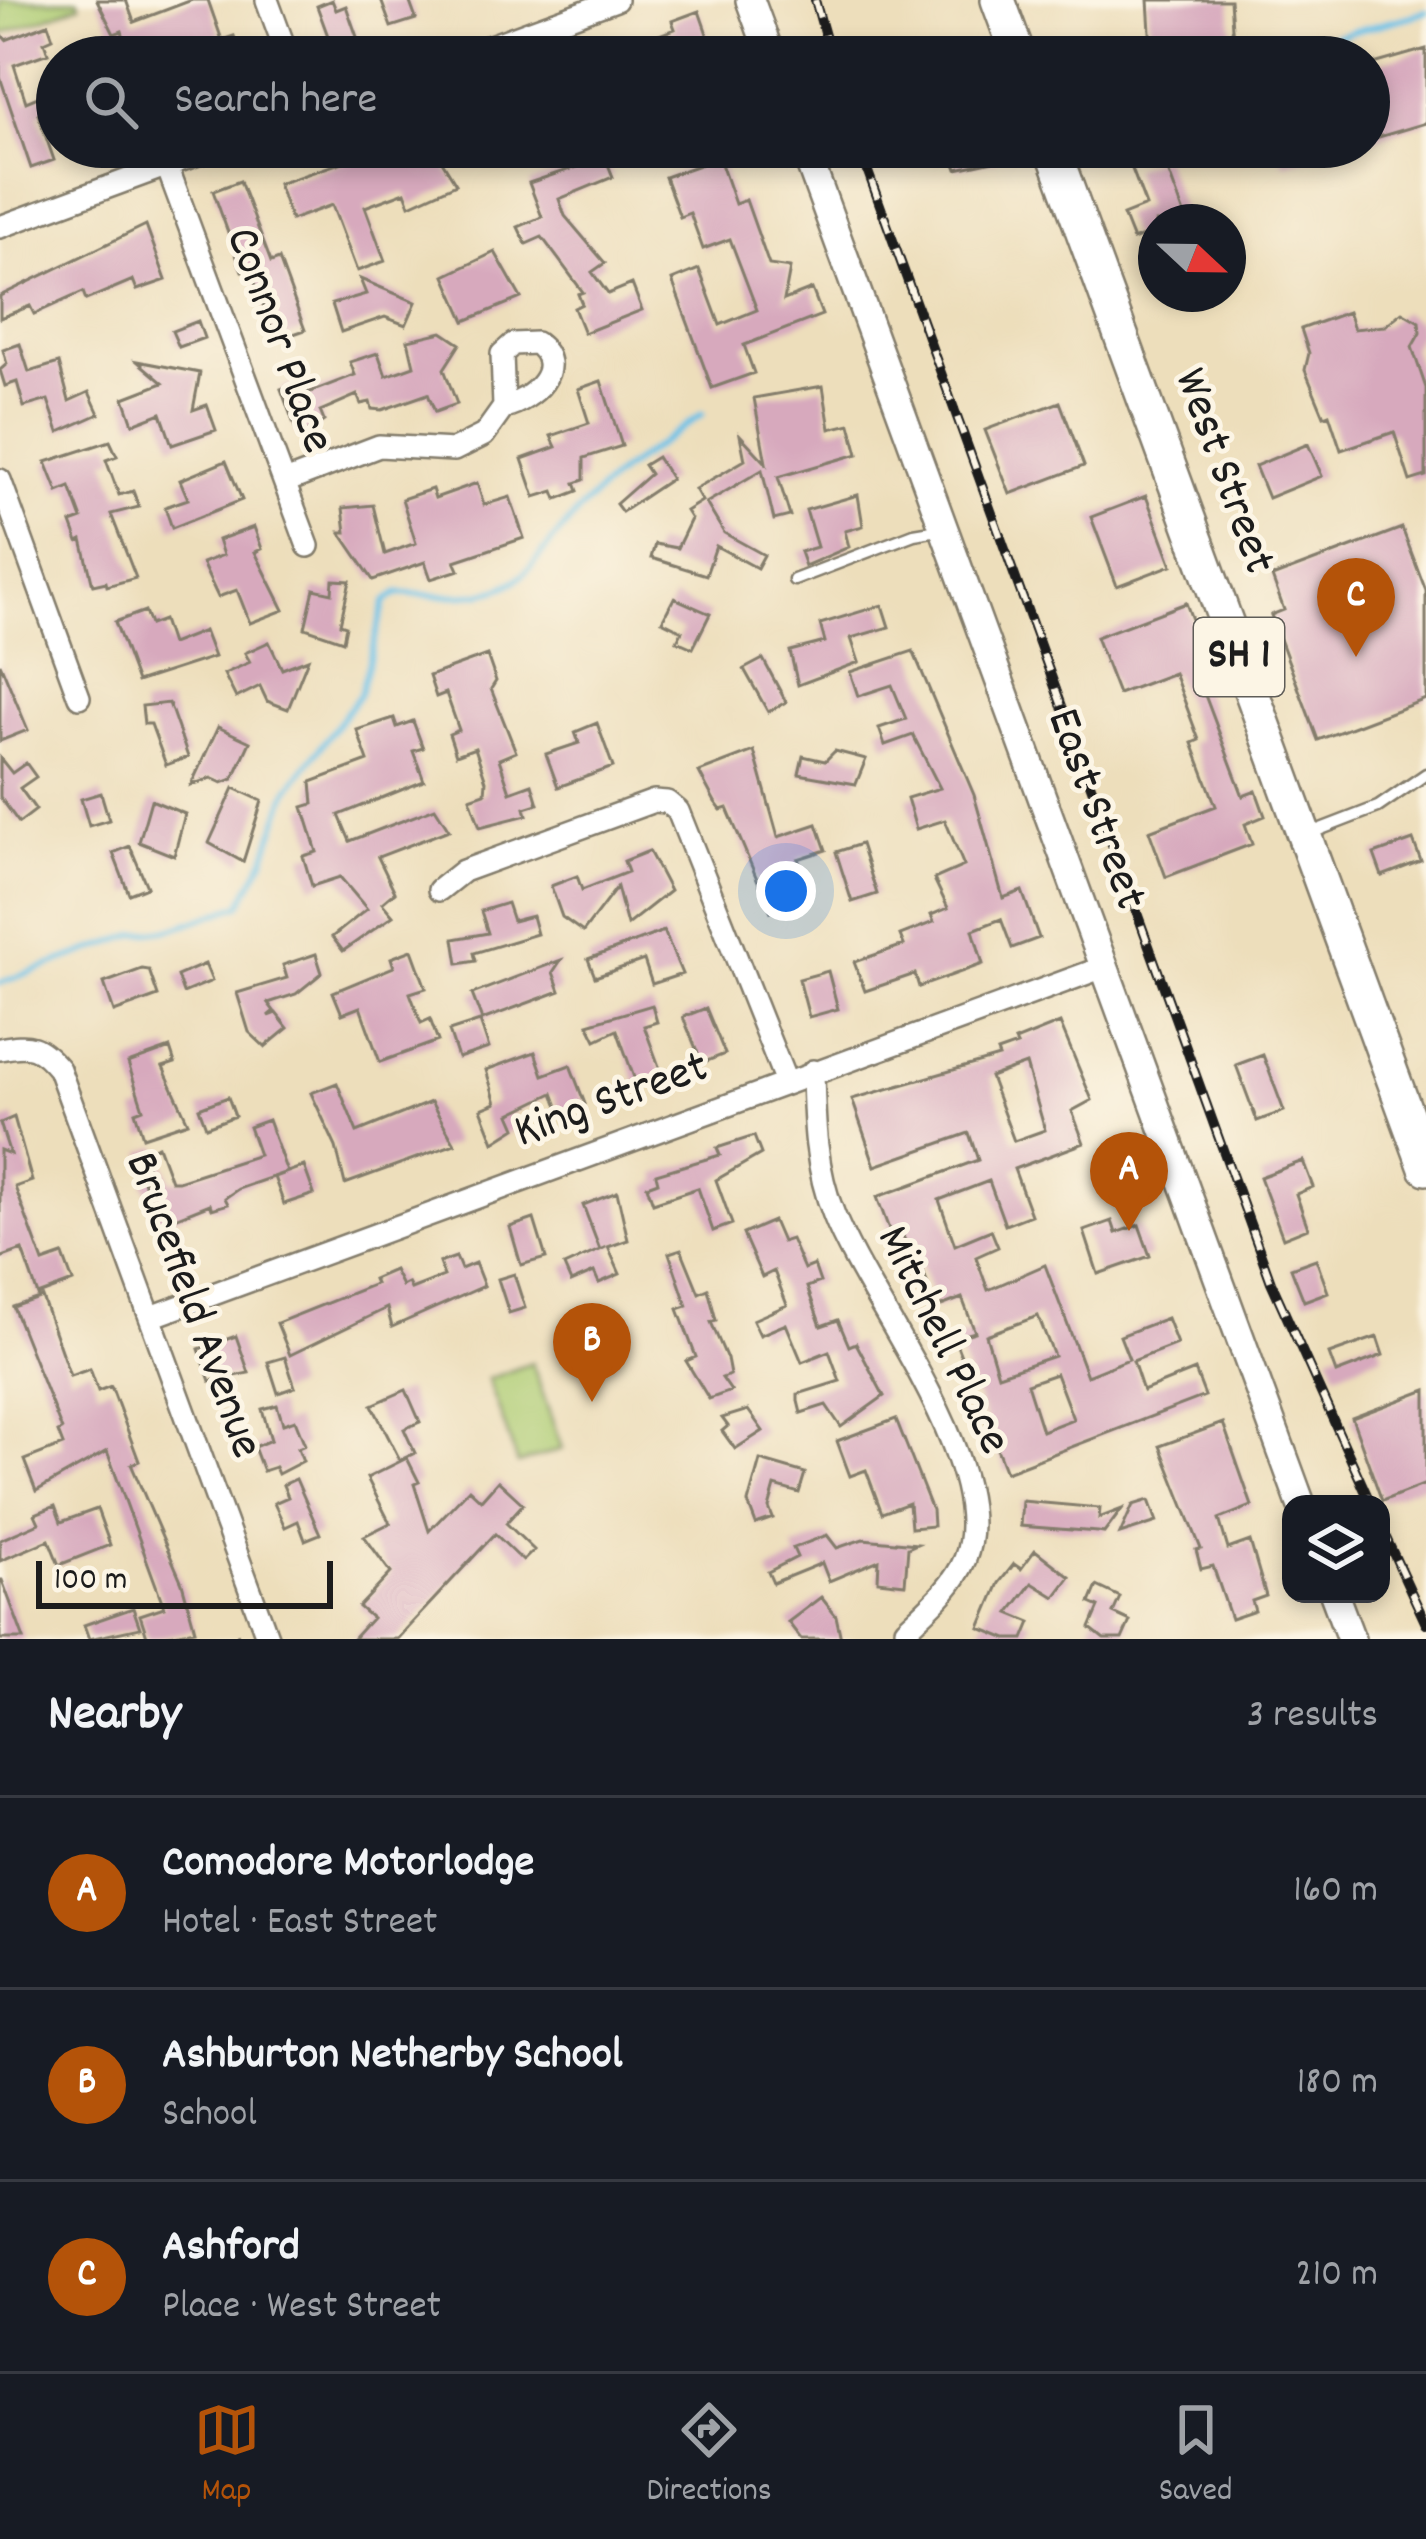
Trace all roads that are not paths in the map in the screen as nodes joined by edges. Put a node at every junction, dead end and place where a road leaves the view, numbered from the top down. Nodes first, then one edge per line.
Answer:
1 (267, 0) edge
2 (616, 0) edge
3 (751, 0) edge
4 (998, 0) edge
5 (280, 36) edge
6 (517, 36) edge
7 (764, 36) edge
8 (1011, 36) edge
9 (161, 168) edge
10 (168, 168) edge
11 (812, 168) edge
12 (1060, 168) edge
13 (0, 226) edge
14 (504, 407) dead end
15 (0, 480) edge
16 (285, 482) junction
17 (944, 529) junction
18 (308, 546) dead end
19 (794, 580) dead end
20 (80, 697) dead end
21 (1426, 774) edge
22 (1305, 835) junction
23 (439, 890) dead end
24 (1104, 968) junction
25 (0, 1049) edge
26 (813, 1071) junction
27 (786, 1082) junction
28 (1426, 1168) edge
29 (151, 1317) junction
30 (1298, 1495) edge
31 (1337, 1603) edge
32 (906, 1629) dead end
33 (268, 1639) edge
34 (1351, 1639) edge

1 - 5 street
2 - 6 street
3 - 7 main road
4 - 8 highway
9 - 13 street
10 - 16 street, Connor Place
11 - 17 main road, East Street
12 - 22 highway, West Street / SH 1
14 - 16 street
15 - 20 street
16 - 18 street, Connor Place
17 - 19 lane
17 - 24 main road, East Street
21 - 22 lane
22 - 28 highway, West Street / SH 1
23 - 27 street
24 - 26 street, King Street
24 - 30 main road, East Street
25 - 29 street, Brucefield Avenue
26 - 27 street, King Street
26 - 32 street, Mitchell Place
27 - 29 street, King Street
29 - 33 street, Brucefield Avenue
31 - 34 main road

